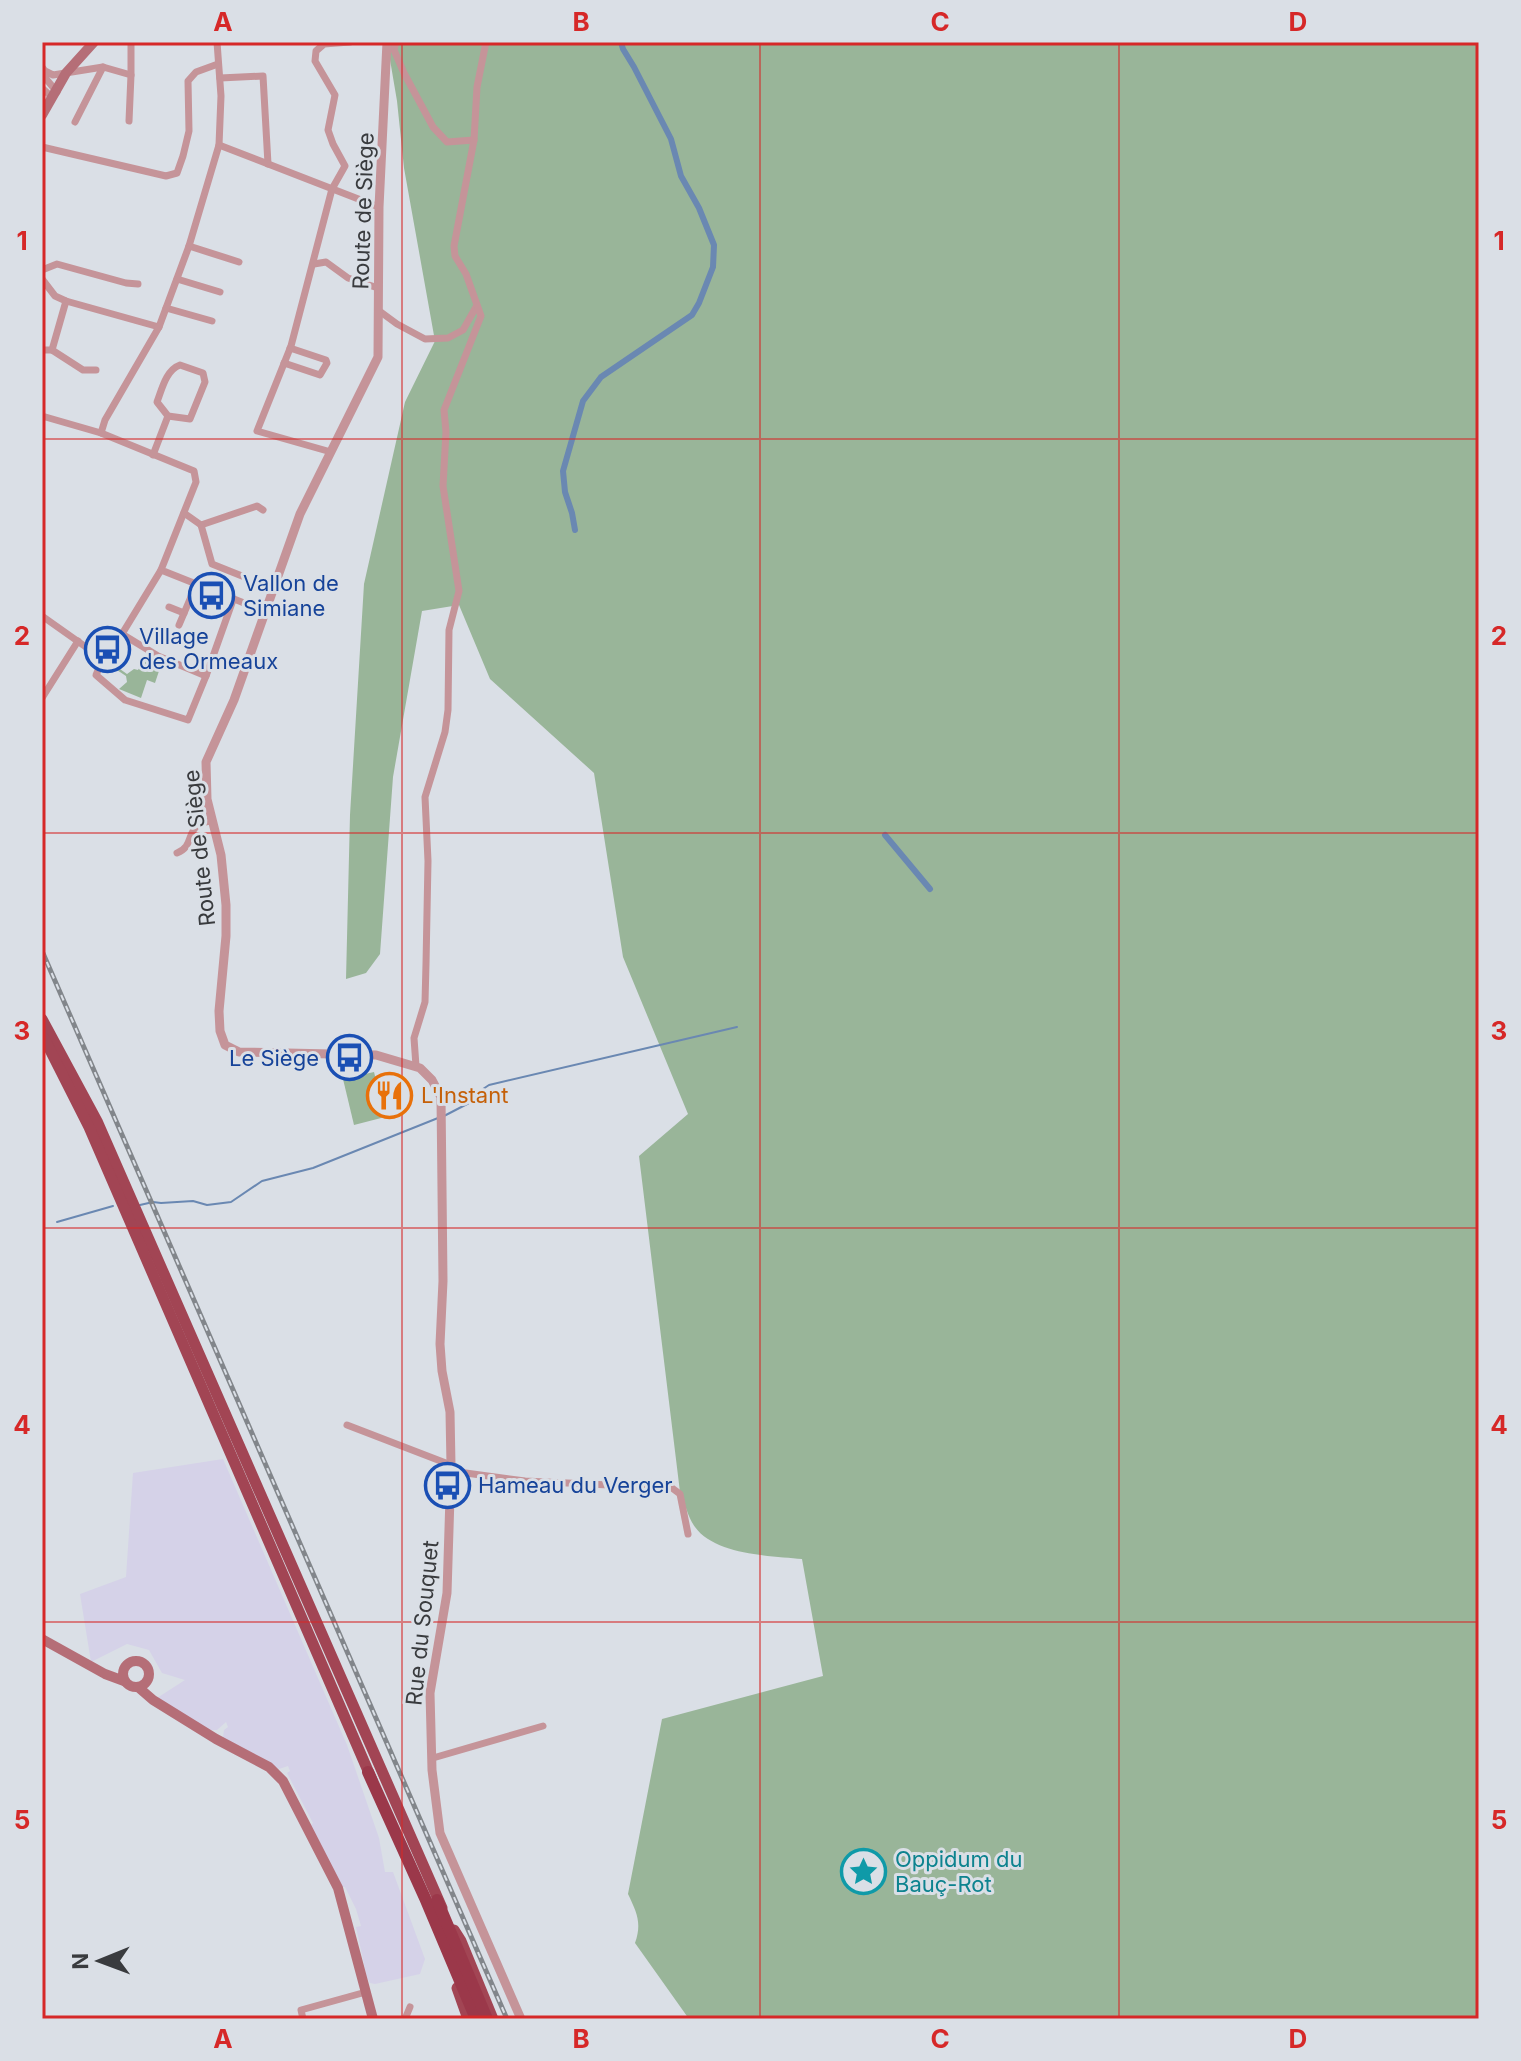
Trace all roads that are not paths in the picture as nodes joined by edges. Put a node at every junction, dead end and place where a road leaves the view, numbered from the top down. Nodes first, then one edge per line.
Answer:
1 (94, 42) edge
2 (217, 42) edge
3 (350, 42) edge
4 (387, 42) edge
5 (396, 42) edge
6 (486, 42) edge
7 (131, 43) edge
8 (218, 64) junction
9 (42, 67) edge
10 (102, 70) junction
11 (68, 74) junction
12 (131, 75) junction
13 (220, 78) junction
14 (42, 88) edge
15 (56, 96) junction
16 (42, 115) edge
17 (129, 121) dead end
18 (75, 122) dead end
19 (42, 126) edge
20 (474, 140) junction
21 (219, 145) junction
22 (43, 147) edge
23 (268, 164) junction
24 (332, 189) junction
25 (379, 207) junction
26 (189, 246) junction
27 (239, 262) dead end
28 (314, 264) junction
29 (42, 270) edge
30 (42, 279) edge
31 (177, 279) junction
32 (138, 284) dead end
33 (378, 288) junction
34 (220, 292) dead end
35 (66, 301) junction
36 (476, 307) junction
37 (166, 308) junction
38 (378, 310) junction
39 (212, 321) dead end
40 (159, 327) junction
41 (290, 348) junction
42 (42, 350) edge
43 (52, 350) junction
44 (284, 363) junction
45 (96, 370) dead end
46 (42, 416) edge
47 (168, 416) junction
48 (101, 433) junction
49 (331, 452) junction
50 (153, 455) junction
51 (263, 510) dead end
52 (184, 513) junction
53 (201, 525) junction
54 (161, 570) junction
55 (242, 576) dead end
56 (196, 585) junction
57 (233, 600) junction
58 (169, 607) dead end
59 (264, 611) junction
60 (184, 613) junction
61 (42, 616) edge
62 (179, 625) dead end
63 (122, 634) junction
64 (78, 641) junction
65 (104, 657) junction
66 (206, 676) junction
67 (42, 698) edge
68 (212, 820) junction
69 (177, 853) dead end
70 (42, 1017) edge
71 (42, 1034) edge
72 (416, 1066) junction
73 (347, 1425) dead end
74 (451, 1468) junction
75 (688, 1534) dead end
76 (42, 1639) edge
77 (120, 1676) junction
78 (141, 1686) junction
79 (543, 1726) dead end
80 (433, 1758) junction
81 (368, 1772) junction
82 (437, 1900) joint
83 (366, 1992) junction
84 (410, 2007) dead end
85 (303, 2019) edge
86 (373, 2019) edge
87 (405, 2019) edge
88 (468, 2019) edge
89 (476, 2019) edge
90 (490, 2019) edge
91 (521, 2019) edge

1 - 11 main road
2 - 8 street
3 - 24 street
4 - 25 street, Route de Siège
5 - 20 street
6 - 20 street
7 - 12 street
8 - 13 street
8 - 22 street
9 - 11 street
9 - 15 street
10 - 11 street
10 - 12 street
10 - 18 street
11 - 15 main road
12 - 17 street
13 - 21 street
13 - 23 street
14 - 15 street
15 - 16 main road
15 - 19 main road
20 - 36 street
21 - 23 street
21 - 26 street
23 - 24 street
24 - 25 street
24 - 28 street
25 - 33 street, Route de Siège
26 - 27 street
26 - 31 street
28 - 33 street
28 - 41 street
29 - 32 street
30 - 35 street
31 - 34 street
31 - 37 street
33 - 38 street, Route de Siège
35 - 40 street
35 - 43 street
36 - 38 street
36 - 72 street
37 - 39 street
37 - 40 street
38 - 49 street, Route de Siège
40 - 48 street
41 - 44 street
41 - 44 street
42 - 43 street
43 - 45 street
44 - 49 street
46 - 48 street
47 - 47 street
47 - 50 street
48 - 50 street
49 - 59 street, Route de Siège
50 - 52 street
51 - 53 street
52 - 53 street
52 - 54 street
53 - 55 street
54 - 56 street
54 - 63 street
56 - 57 street
56 - 60 street
57 - 59 street
57 - 66 street
58 - 60 street
59 - 68 street, Route de Siège
60 - 62 street
61 - 64 street
63 - 65 street
63 - 66 street
64 - 65 street
64 - 67 street
65 - 66 street
68 - 69 street
68 - 72 street, Route de Siège
70 - 82 highway
71 - 81 highway
72 - 74 street, Rue du Souquet
73 - 74 street
74 - 75 street
74 - 80 street, Rue du Souquet
76 - 77 main road
77 - 78 main road
77 - 78 main road
78 - 83 main road
79 - 80 street
80 - 91 street, Rue du Souquet
81 - 88 highway
81 - 89 highway
82 - 90 highway
83 - 85 street
83 - 86 main road
84 - 87 street

